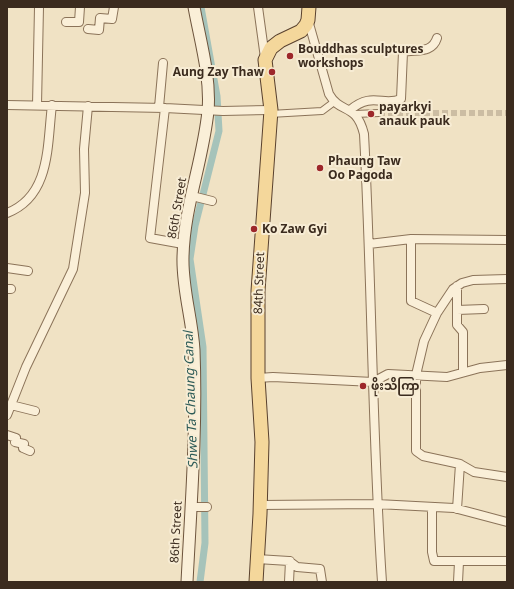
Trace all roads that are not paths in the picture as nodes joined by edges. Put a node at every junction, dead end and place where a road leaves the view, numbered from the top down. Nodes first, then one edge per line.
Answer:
1 (39, 7) edge
2 (80, 7) edge
3 (114, 7) edge
4 (194, 7) edge
5 (258, 7) edge
6 (309, 7) edge
7 (308, 20) junction
8 (66, 22) dead end
9 (88, 29) dead end
10 (437, 38) dead end
11 (265, 60) junction
12 (163, 63) dead end
13 (334, 102) junction
14 (7, 105) edge
15 (37, 105) junction
16 (52, 105) junction
17 (88, 106) junction
18 (162, 108) junction
19 (210, 110) junction
20 (270, 112) junction
21 (352, 112) junction
22 (379, 113) tunnel mouth
23 (7, 213) edge
24 (411, 239) junction
25 (507, 240) edge
26 (183, 244) junction
27 (370, 244) junction
28 (7, 268) edge
29 (28, 271) dead end
30 (507, 280) edge
31 (457, 286) junction
32 (484, 309) dead end
33 (457, 310) junction
34 (437, 313) junction
35 (507, 365) edge
36 (463, 372) junction
37 (416, 375) junction
38 (258, 378) junction
39 (373, 382) junction
40 (11, 405) junction
41 (35, 411) dead end
42 (7, 414) edge
43 (7, 435) edge
44 (30, 451) dead end
45 (460, 464) junction
46 (507, 477) edge
47 (377, 504) junction
48 (260, 505) junction
49 (432, 507) junction
50 (457, 509) junction
51 (507, 522) edge
52 (257, 559) junction
53 (507, 561) edge
54 (290, 562) junction
55 (459, 562) junction
56 (187, 582) edge
57 (256, 582) edge
58 (289, 582) edge
59 (322, 582) edge
60 (382, 582) edge
61 (458, 582) edge

1 - 15 street
2 - 8 street
3 - 9 street
4 - 19 main road, 86th Street
5 - 11 street
6 - 7 main road
7 - 11 main road
7 - 13 street
10 - 21 street
11 - 20 main road, 84th Street
12 - 18 street
13 - 20 street
13 - 21 street
14 - 15 street
15 - 16 street
16 - 17 street
16 - 23 street
17 - 18 street
17 - 40 street
18 - 19 street
18 - 26 street
19 - 20 street
19 - 26 main road, 86th Street
20 - 38 main road, 84th Street
21 - 22 street
21 - 27 street
24 - 25 street
24 - 27 street
24 - 34 street
26 - 56 main road, 86th Street
27 - 39 street
28 - 29 street
30 - 31 street
31 - 33 street
31 - 34 street
32 - 33 street
33 - 36 street
34 - 37 street
35 - 36 street
36 - 37 street
37 - 39 street
37 - 45 street
38 - 39 street
38 - 48 main road, 84th Street
39 - 47 street
40 - 41 street
40 - 42 street
43 - 44 street
45 - 46 street
45 - 50 street
47 - 48 street
47 - 49 street
47 - 60 street
48 - 52 main road, 84th Street
49 - 50 street
49 - 55 street
50 - 51 street
52 - 54 street
52 - 57 main road, 84th Street
53 - 55 street
54 - 58 street
54 - 59 street
55 - 61 street

